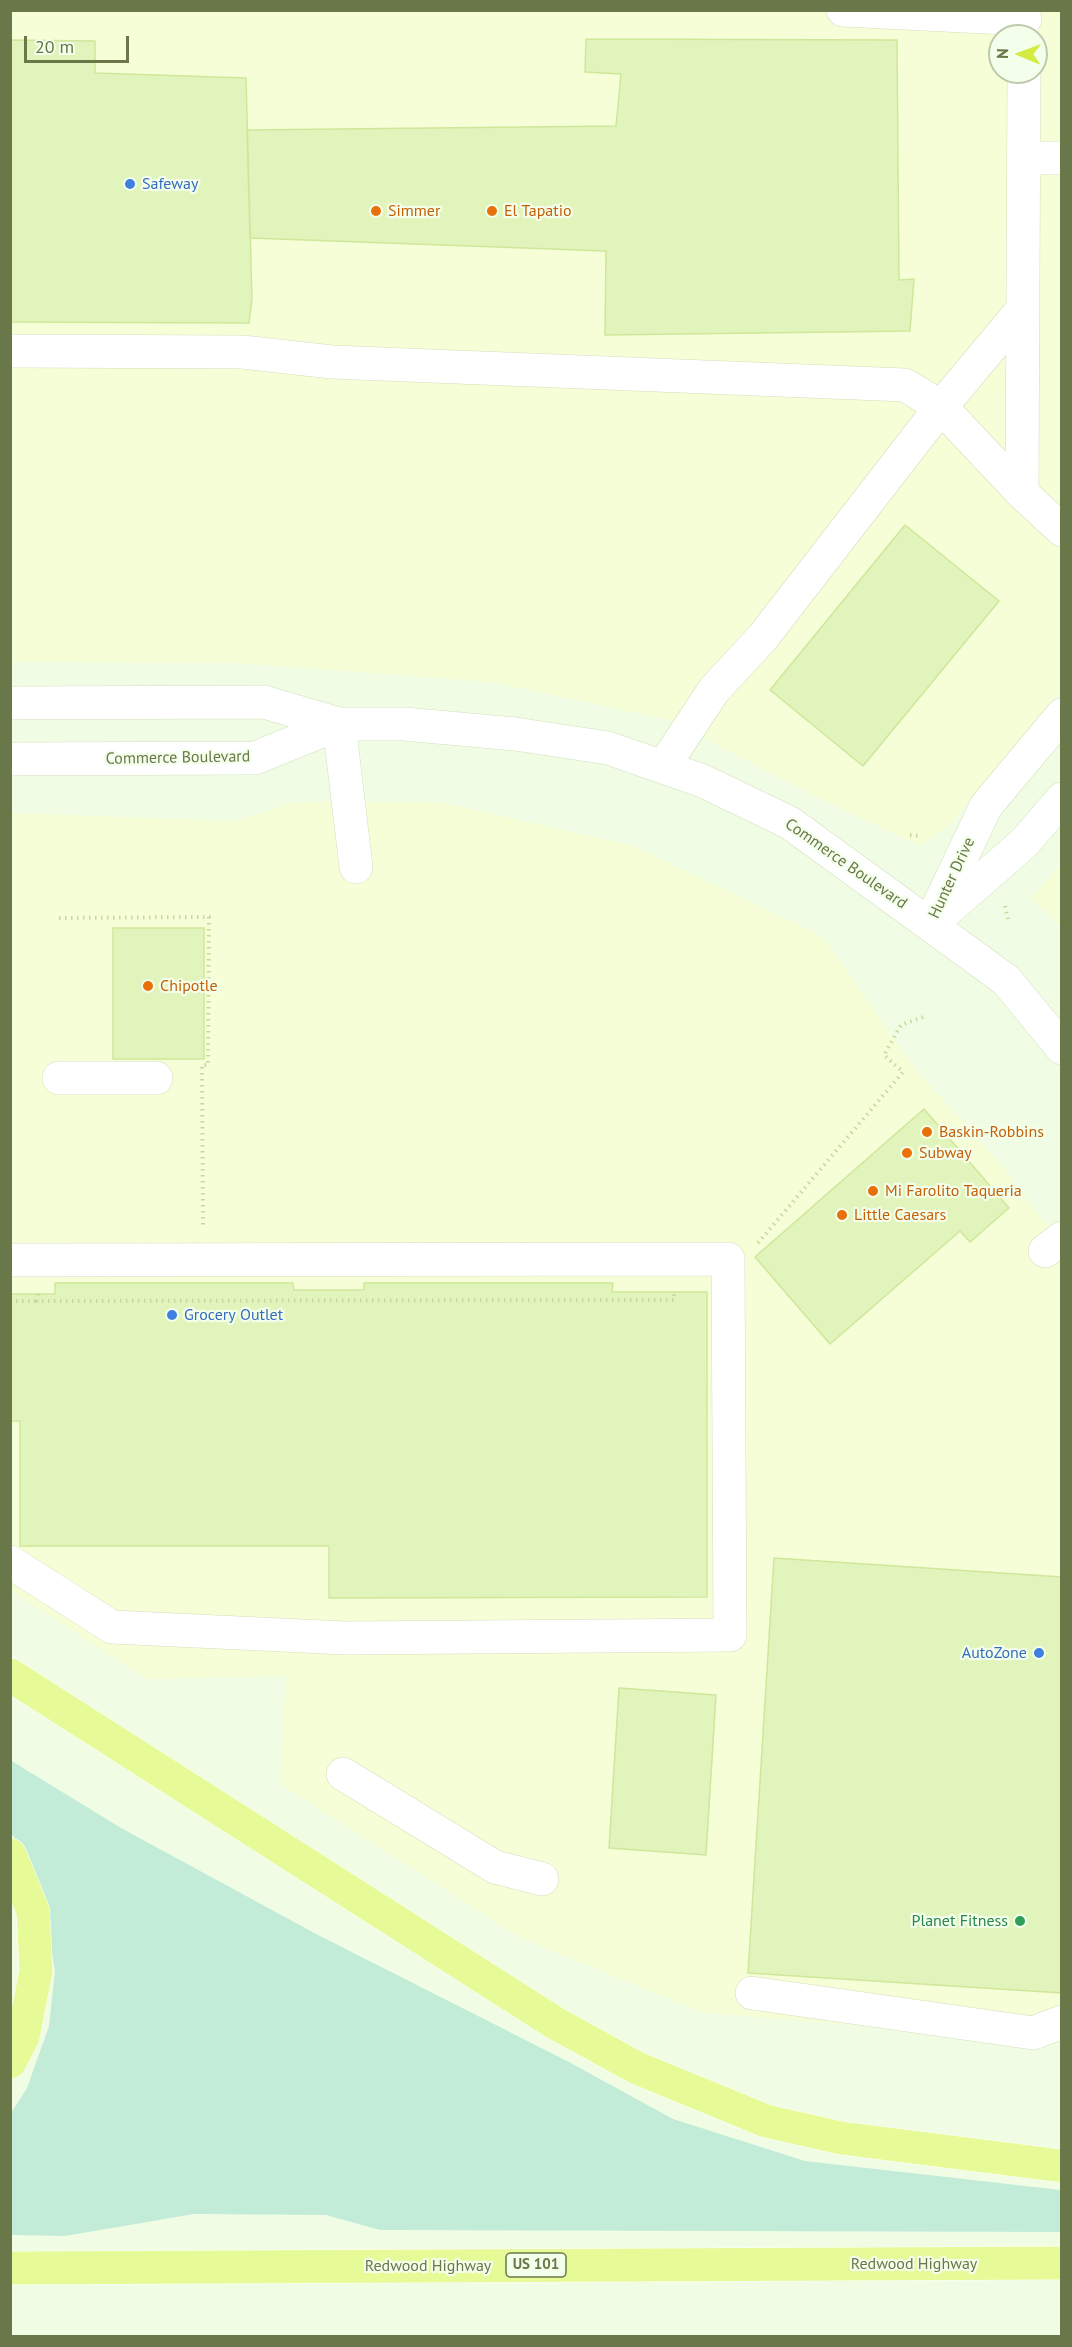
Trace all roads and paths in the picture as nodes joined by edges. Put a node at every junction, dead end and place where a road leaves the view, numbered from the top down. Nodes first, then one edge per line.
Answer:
1 (843, 10) edge
2 (1025, 22) edge
3 (1024, 84) edge
4 (1023, 158) junction
5 (1062, 158) edge
6 (1022, 310) junction
7 (10, 351) edge
8 (941, 407) junction
9 (1022, 493) junction
10 (1062, 530) edge
11 (10, 703) edge
12 (1062, 715) edge
13 (339, 724) junction
14 (10, 759) edge
15 (663, 767) junction
16 (1062, 799) edge
17 (910, 835) dead end
18 (921, 836) dead end
19 (356, 867) dead end
20 (1005, 906) dead end
21 (60, 918) dead end
22 (1008, 919) dead end
23 (930, 924) junction
24 (926, 1016) dead end
25 (1062, 1048) edge
26 (59, 1078) dead end
27 (156, 1078) dead end
28 (203, 1232) dead end
29 (751, 1251) dead end
30 (10, 1260) edge
31 (673, 1285) dead end
32 (40, 1286) dead end
33 (10, 1301) edge
34 (37, 1301) junction
35 (10, 1562) edge
36 (10, 1675) edge
37 (343, 1774) dead end
38 (10, 1855) edge
39 (542, 1879) dead end
40 (752, 1993) dead end
41 (1062, 2022) edge
42 (10, 2062) edge
43 (1062, 2166) edge
44 (1062, 2263) edge
45 (10, 2268) edge

1 - 2 street
3 - 4 street
4 - 5 street
4 - 6 street
6 - 8 street
6 - 9 street
7 - 8 street
8 - 9 street
8 - 15 street
9 - 10 street
11 - 13 street, Commerce Boulevard
12 - 23 street, Hunter Drive
13 - 14 street, Commerce Boulevard
13 - 15 street, Commerce Boulevard
13 - 19 street
15 - 23 street, Commerce Boulevard
16 - 23 street, Hunter Drive
17 - 18 path
20 - 22 path
21 - 28 path
23 - 25 street, Commerce Boulevard
24 - 29 path
26 - 27 street
30 - 35 street
31 - 34 path
32 - 34 path
33 - 34 path
36 - 43 highway
37 - 39 street
38 - 42 highway
40 - 41 street
44 - 45 highway, Redwood Highway / US 101

